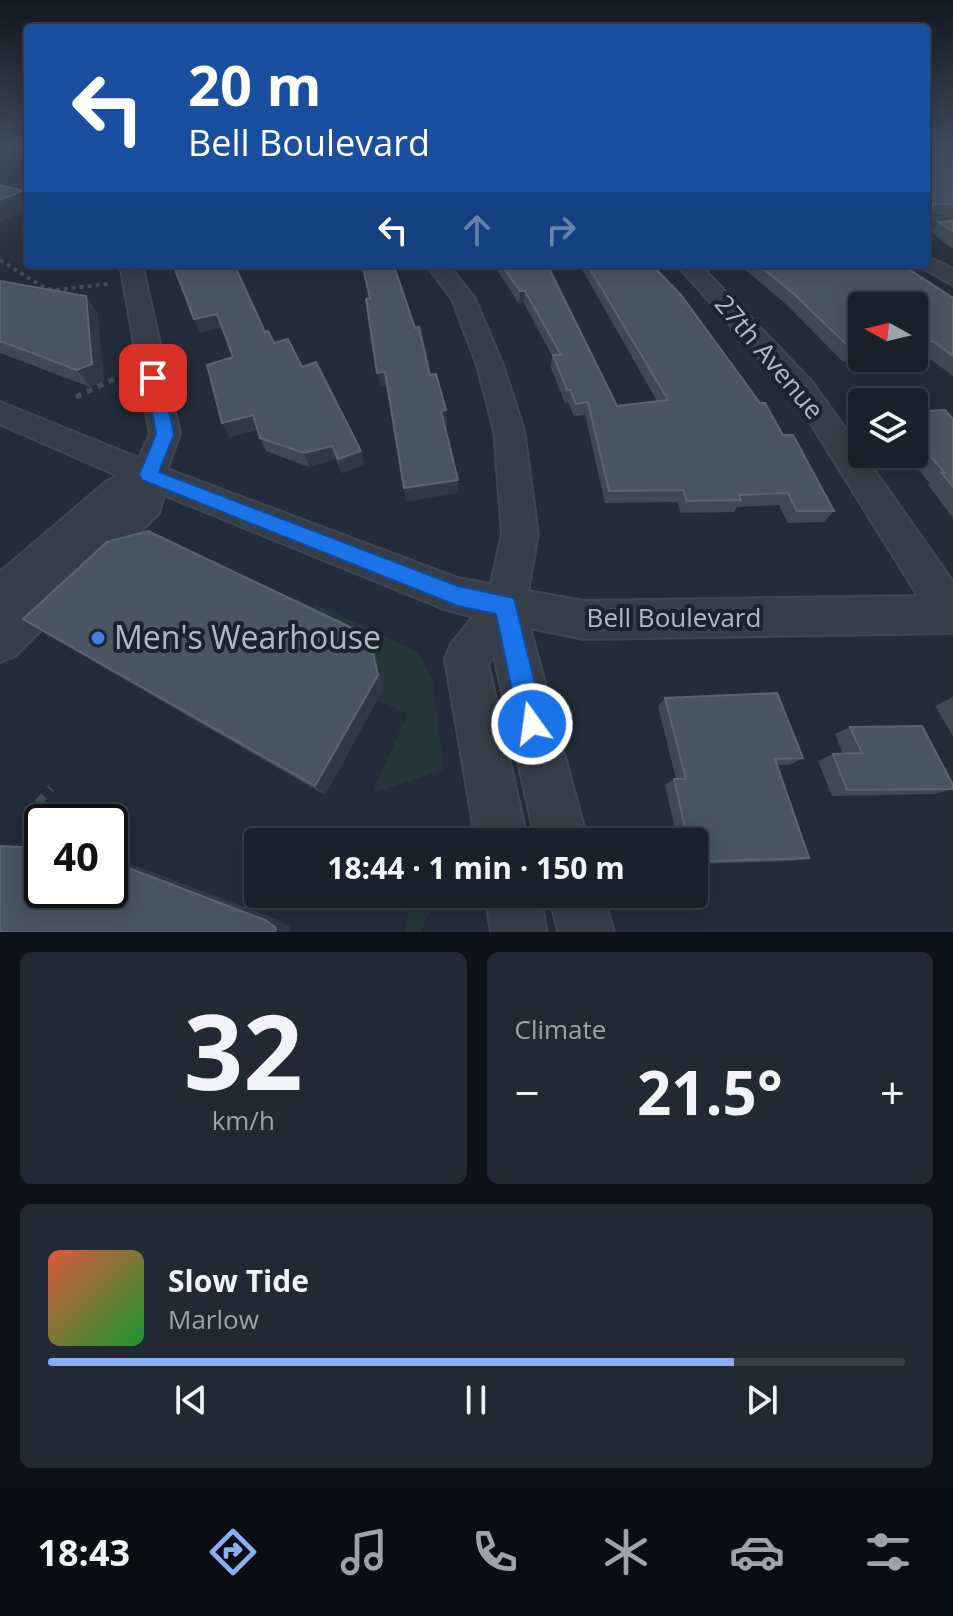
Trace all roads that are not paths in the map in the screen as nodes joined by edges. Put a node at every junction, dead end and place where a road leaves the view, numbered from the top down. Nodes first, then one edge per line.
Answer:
1 (953, 223) edge
2 (930, 224) edge
3 (930, 264) edge
4 (440, 268) edge
5 (691, 268) edge
6 (120, 274) edge
7 (953, 278) edge
8 (0, 412) edge
9 (148, 475) junction
10 (0, 596) edge
11 (506, 606) junction
12 (952, 614) edge
13 (0, 642) edge
14 (499, 828) edge
15 (558, 828) edge
16 (515, 908) edge
17 (580, 908) edge
18 (519, 932) edge
19 (586, 932) edge

1 - 2 street
3 - 7 street
4 - 11 street
5 - 12 street, 27th Avenue
6 - 9 street
8 - 9 street, Bell Boulevard
9 - 10 street
9 - 11 street, Bell Boulevard
9 - 13 street
11 - 12 street, Bell Boulevard
11 - 14 street
11 - 15 street
16 - 18 street
17 - 19 street

